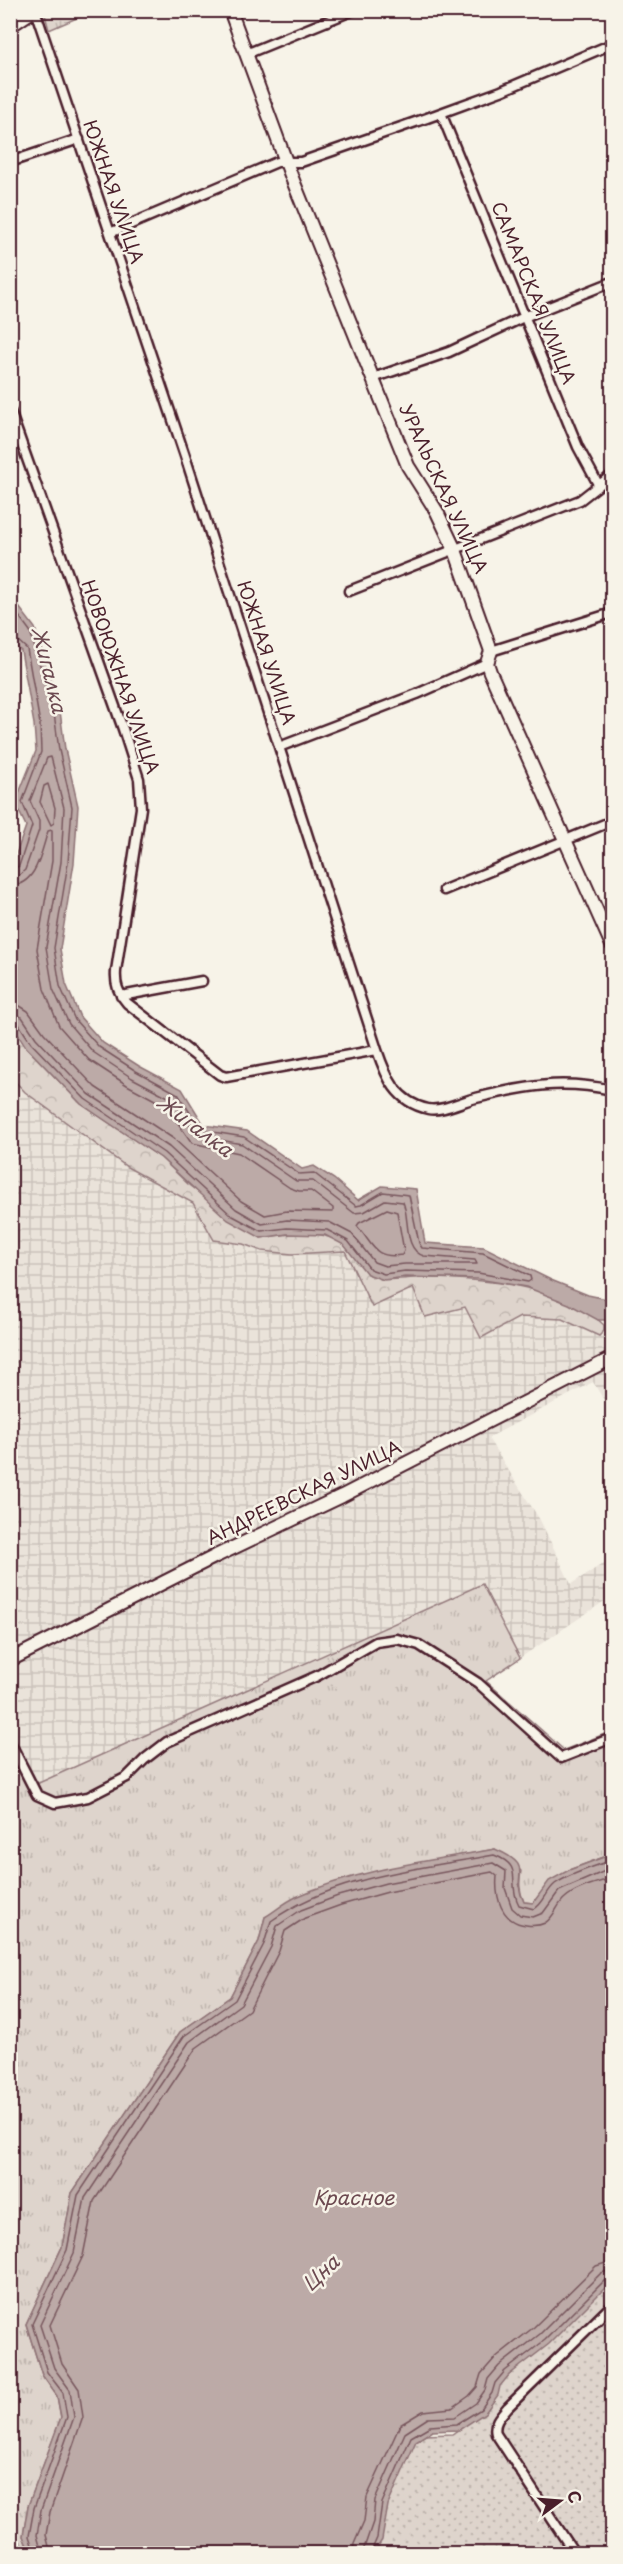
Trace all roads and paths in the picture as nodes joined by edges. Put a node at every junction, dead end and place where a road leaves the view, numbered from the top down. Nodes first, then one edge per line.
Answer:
1 (34, 10) edge
2 (230, 10) edge
3 (354, 10) edge
4 (10, 26) edge
5 (612, 44) edge
6 (246, 54) junction
7 (441, 113) junction
8 (79, 139) junction
9 (286, 161) junction
10 (10, 162) edge
11 (110, 232) junction
12 (612, 282) edge
13 (524, 317) junction
14 (373, 378) junction
15 (10, 411) edge
16 (612, 475) edge
17 (598, 484) junction
18 (455, 550) junction
19 (349, 591) dead end
20 (612, 613) edge
21 (489, 657) junction
22 (279, 747) junction
23 (612, 821) edge
24 (566, 841) junction
25 (444, 890) dead end
26 (612, 945) edge
27 (202, 981) dead end
28 (121, 996) junction
29 (377, 1050) junction
30 (612, 1090) edge
31 (612, 1358) edge
32 (10, 1660) edge
33 (612, 1738) edge
34 (10, 1742) edge
35 (612, 2306) edge
36 (575, 2553) edge

1 - 4 street
1 - 8 street, ЮЖНАЯ УЛИЦА
2 - 6 street, УРАЛЬСКАЯ УЛИЦА
3 - 6 street
5 - 7 street
6 - 9 street, УРАЛЬСКАЯ УЛИЦА
7 - 9 street
7 - 13 street, САМАРСКАЯ УЛИЦА
8 - 10 street
8 - 11 street, ЮЖНАЯ УЛИЦА
9 - 11 street
9 - 14 street, УРАЛЬСКАЯ УЛИЦА
11 - 22 street, ЮЖНАЯ УЛИЦА
12 - 13 street
13 - 14 street
13 - 17 street, САМАРСКАЯ УЛИЦА
14 - 18 street, УРАЛЬСКАЯ УЛИЦА
15 - 28 street, НОВОЮЖНАЯ УЛИЦА
16 - 17 street
17 - 18 street
18 - 19 street
18 - 21 street, УРАЛЬСКАЯ УЛИЦА
20 - 21 street
21 - 22 street
21 - 24 street, УРАЛЬСКАЯ УЛИЦА
22 - 29 street, ЮЖНАЯ УЛИЦА
23 - 24 street
24 - 25 street
24 - 26 street, УРАЛЬСКАЯ УЛИЦА
27 - 28 street
28 - 29 street
29 - 30 street, ЮЖНАЯ УЛИЦА
31 - 32 street, АНДРЕЕВСКАЯ УЛИЦА
33 - 34 street
35 - 36 street

